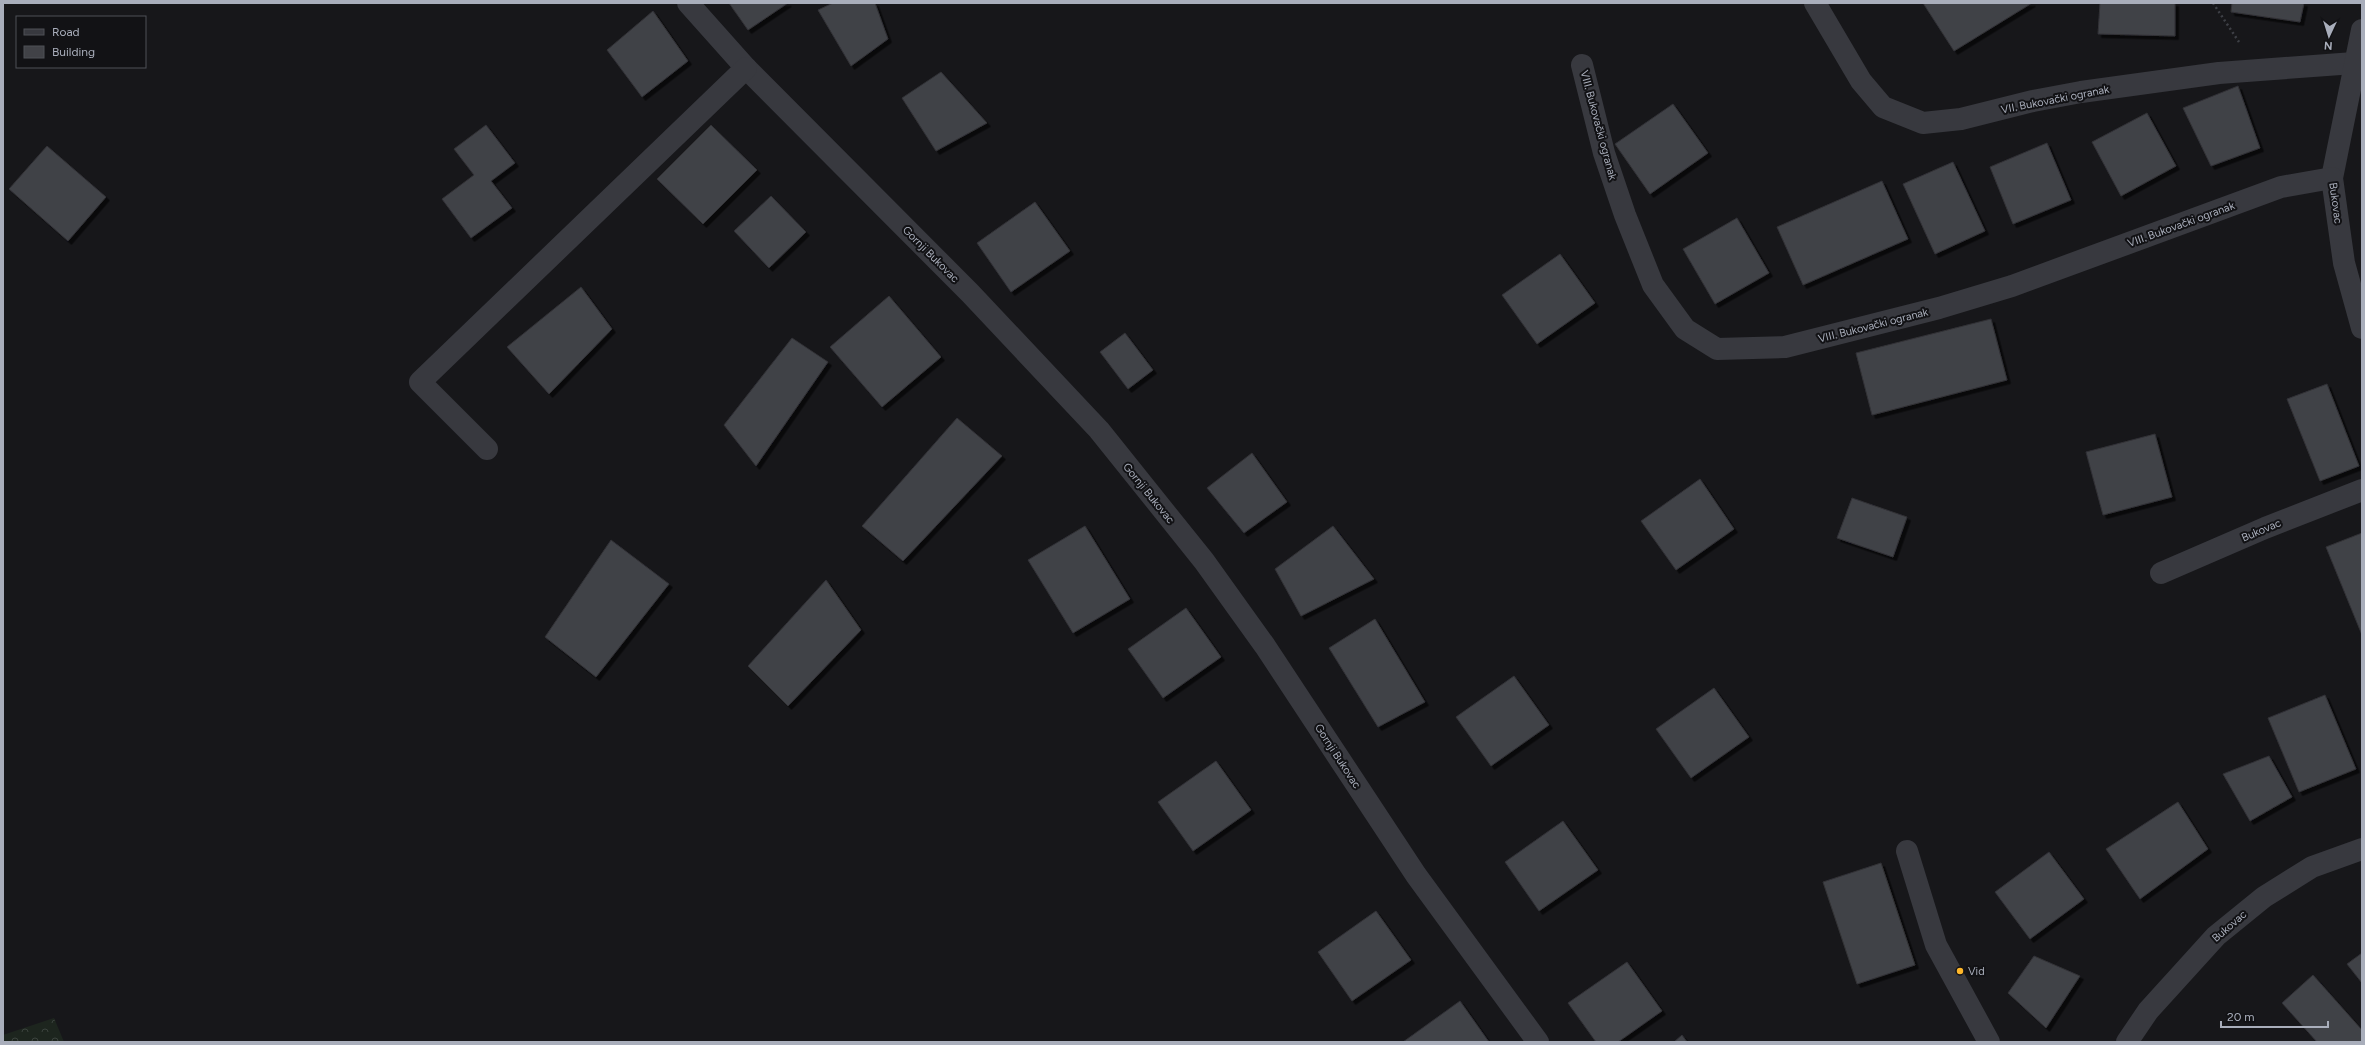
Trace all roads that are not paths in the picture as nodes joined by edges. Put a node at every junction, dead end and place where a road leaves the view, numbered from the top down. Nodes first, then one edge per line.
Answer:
1 (688, 3) edge
2 (1815, 3) edge
3 (2362, 30) edge
4 (2354, 63) junction
5 (1582, 65) dead end
6 (746, 68) junction
7 (2332, 178) junction
8 (2362, 328) edge
9 (487, 449) dead end
10 (2362, 490) edge
11 (2161, 573) dead end
12 (2362, 849) edge
13 (1907, 851) dead end
14 (1538, 1042) edge
15 (1989, 1042) edge
16 (2127, 1042) edge

1 - 6 street, Gornji Bukovac
2 - 4 street, VII. Bukovački ogranak
3 - 4 street, Bukovac
4 - 7 street, Bukovac
5 - 7 street, VIII. Bukovački ogranak
6 - 9 street
6 - 14 street, Gornji Bukovac
7 - 8 street, Bukovac
10 - 11 street, Bukovac
12 - 16 street, Bukovac
13 - 15 street

